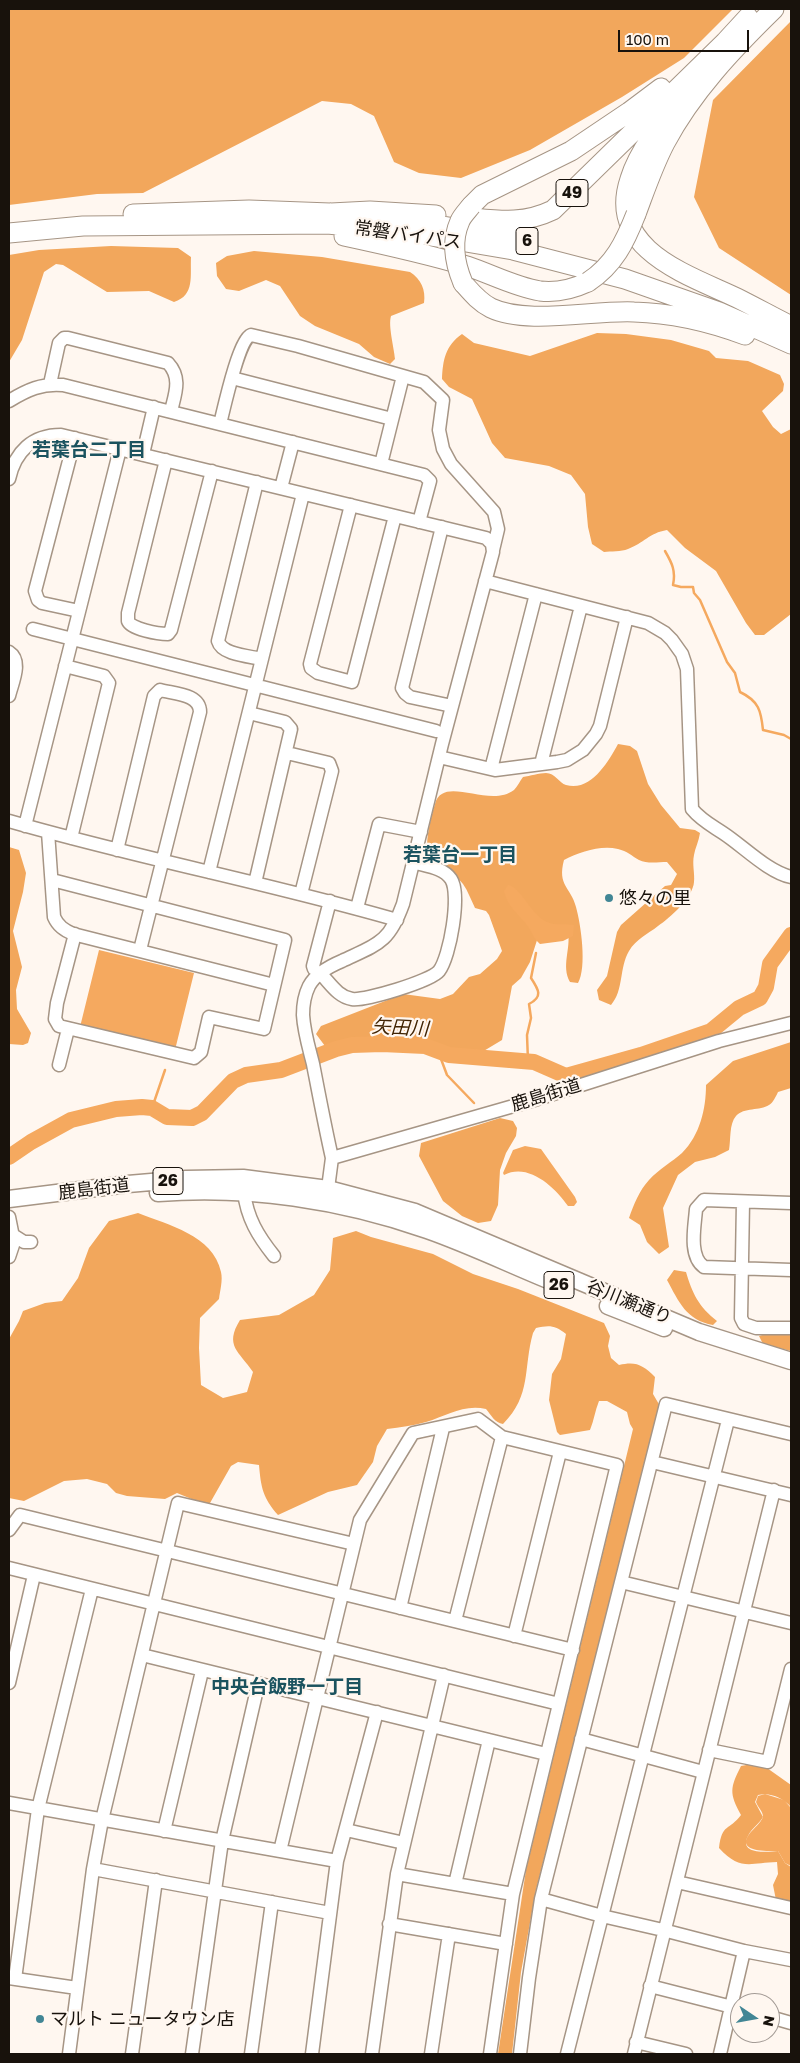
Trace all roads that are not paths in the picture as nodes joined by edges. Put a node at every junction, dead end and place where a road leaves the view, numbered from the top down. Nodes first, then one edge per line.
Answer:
1 (774, 9) edge
2 (753, 18) edge
3 (331, 213) junction
4 (9, 222) edge
5 (289, 226) junction
6 (9, 234) edge
7 (791, 326) edge
8 (791, 331) edge
9 (791, 344) edge
10 (791, 352) edge
11 (403, 376) junction
12 (232, 378) junction
13 (50, 384) junction
14 (9, 401) edge
15 (154, 407) junction
16 (171, 411) junction
17 (392, 418) junction
18 (220, 424) junction
19 (74, 438) junction
20 (293, 442) junction
21 (120, 449) junction
22 (143, 454) junction
23 (166, 460) junction
24 (381, 464) junction
25 (212, 471) junction
26 (9, 474) edge
27 (257, 482) junction
28 (281, 488) junction
29 (303, 494) junction
30 (351, 505) junction
31 (396, 516) junction
32 (419, 522) junction
33 (442, 528) junction
34 (493, 552) junction
35 (485, 581) junction
36 (536, 594) junction
37 (581, 606) junction
38 (79, 611) junction
39 (627, 617) junction
40 (33, 629) dead end
41 (72, 638) junction
42 (9, 652) edge
43 (262, 659) junction
44 (65, 666) junction
45 (255, 686) junction
46 (9, 696) edge
47 (452, 706) junction
48 (249, 713) junction
49 (436, 731) dead end
50 (287, 753) junction
51 (439, 757) junction
52 (541, 764) junction
53 (490, 769) junction
54 (9, 821) edge
55 (25, 826) junction
56 (48, 832) junction
57 (420, 832) junction
58 (71, 838) junction
59 (117, 850) junction
60 (162, 860) junction
61 (413, 862) junction
62 (209, 872) junction
63 (791, 877) edge
64 (52, 880) junction
65 (255, 883) junction
66 (301, 894) junction
67 (330, 901) junction
68 (151, 906) junction
69 (357, 908) junction
70 (397, 920) junction
71 (75, 934) junction
72 (140, 950) junction
73 (317, 971) junction
74 (274, 985) junction
75 (790, 1022) edge
76 (68, 1029) junction
77 (59, 1065) dead end
78 (332, 1158) junction
79 (244, 1192) junction
80 (327, 1196) junction
81 (9, 1199) edge
82 (743, 1202) junction
83 (791, 1203) edge
84 (9, 1213) edge
85 (14, 1238) junction
86 (32, 1242) dead end
87 (12, 1256) edge
88 (274, 1256) dead end
89 (741, 1268) junction
90 (791, 1270) edge
91 (791, 1328) edge
92 (791, 1361) edge
93 (791, 1372) edge
94 (728, 1420) junction
95 (443, 1428) junction
96 (791, 1434) edge
97 (502, 1436) junction
98 (560, 1452) junction
99 (652, 1462) junction
100 (713, 1476) junction
101 (774, 1490) junction
102 (791, 1494) edge
103 (9, 1530) edge
104 (354, 1544) junction
105 (166, 1551) junction
106 (9, 1568) edge
107 (34, 1575) junction
108 (621, 1582) junction
109 (92, 1589) junction
110 (342, 1593) junction
111 (684, 1596) junction
112 (153, 1604) junction
113 (400, 1608) junction
114 (743, 1612) junction
115 (455, 1621) junction
116 (791, 1623) edge
117 (514, 1636) junction
118 (330, 1647) junction
119 (573, 1650) junction
120 (142, 1655) junction
121 (791, 1670) edge
122 (202, 1671) junction
123 (444, 1675) junction
124 (9, 1682) edge
125 (258, 1685) junction
126 (317, 1698) junction
127 (560, 1704) junction
128 (377, 1712) junction
129 (432, 1725) junction
130 (581, 1739) junction
131 (488, 1740) junction
132 (709, 1750) junction
133 (546, 1754) junction
134 (643, 1755) junction
135 (703, 1772) junction
136 (9, 1803) edge
137 (38, 1809) junction
138 (102, 1820) junction
139 (346, 1830) junction
140 (164, 1831) junction
141 (222, 1841) junction
142 (404, 1843) junction
143 (280, 1851) junction
144 (338, 1861) junction
145 (93, 1869) junction
146 (397, 1874) junction
147 (156, 1880) junction
148 (677, 1882) junction
149 (455, 1884) junction
150 (214, 1891) junction
151 (513, 1894) junction
152 (541, 1899) junction
153 (272, 1902) junction
154 (791, 1908) edge
155 (330, 1913) junction
156 (602, 1916) junction
157 (389, 1924) junction
158 (664, 1930) junction
159 (449, 1934) junction
160 (506, 1944) junction
161 (744, 1951) junction
162 (791, 1960) edge
163 (12, 1978) edge
164 (650, 1986) junction
165 (77, 1988) junction
166 (738, 1993) edge
167 (730, 2006) edge
168 (730, 2025) edge
169 (635, 2048) edge
170 (69, 2054) edge
171 (132, 2054) edge
172 (192, 2054) edge
173 (252, 2054) edge
174 (312, 2054) edge
175 (372, 2054) edge
176 (431, 2054) edge
177 (490, 2054) edge
178 (520, 2054) edge
179 (567, 2054) edge
180 (686, 2054) edge
181 (720, 2054) edge

1 - 2 highway, 49
2 - 3 highway, 49
2 - 5 highway, 49, bridge
2 - 7 highway, 49
2 - 10 highway, 49, bridge
3 - 4 highway, 常磐バイパス / 6
3 - 8 highway, 常磐バイパス / 6
5 - 6 highway, 常磐バイパス / 6
5 - 9 highway, 常磐バイパス / 6
11 - 12 street
11 - 17 street
11 - 34 street
12 - 17 street
12 - 18 street
13 - 14 street
13 - 15 street
13 - 16 street
15 - 16 street
15 - 22 street
16 - 18 street
17 - 24 street
18 - 20 street
19 - 21 street
19 - 26 street
19 - 38 street
20 - 24 street
20 - 28 street
21 - 22 street
21 - 38 street
22 - 23 street
23 - 25 street
23 - 25 street
24 - 32 street
25 - 27 street
27 - 28 street
27 - 43 street
28 - 29 street
29 - 30 street
29 - 43 street
30 - 31 street
30 - 31 street
31 - 32 street
32 - 33 street
33 - 34 street
33 - 47 street
34 - 35 street
35 - 36 street
35 - 47 street
36 - 37 street
36 - 53 street
37 - 39 street
37 - 52 street
38 - 41 street
39 - 52 street
39 - 63 street
40 - 41 street
41 - 44 street
41 - 45 street
42 - 46 street
43 - 45 street
44 - 55 street
44 - 58 street
45 - 48 street
45 - 49 street
47 - 51 street
48 - 50 street
48 - 62 street
50 - 65 street
50 - 66 street
51 - 53 street
51 - 57 street
52 - 53 street
54 - 55 street
55 - 56 street
56 - 58 street
56 - 64 street
57 - 61 street
57 - 69 street
58 - 59 street
59 - 60 street
59 - 60 street
60 - 62 street
60 - 68 street
61 - 70 street
61 - 73 street
62 - 65 street
64 - 68 street
64 - 71 street
65 - 66 street
66 - 67 street
67 - 69 street
67 - 73 street
68 - 72 street
68 - 74 street
69 - 70 street
70 - 73 street
71 - 72 street
71 - 76 street
72 - 74 street
73 - 78 street
74 - 76 street
75 - 78 street, 鹿島街道
76 - 77 street
78 - 80 street
79 - 80 main road, 26
79 - 84 main road, 26
79 - 88 street
80 - 81 main road, 鹿島街道 / 26
80 - 92 main road, 谷川瀬通り / 26
80 - 93 main road, 26
82 - 83 street
82 - 89 street
82 - 89 street
84 - 85 street
85 - 86 street
85 - 87 street
89 - 90 street
89 - 91 street
94 - 96 street
94 - 99 street
94 - 100 street
95 - 97 street
95 - 104 street
95 - 113 street
97 - 98 street
97 - 115 street
98 - 117 street
98 - 119 street
99 - 100 street
99 - 108 street
100 - 101 street
100 - 111 street
101 - 102 street
101 - 114 street
103 - 105 street
104 - 105 street
104 - 110 street
105 - 110 street
105 - 112 street
106 - 107 street
107 - 109 street
107 - 124 street
108 - 111 street
108 - 130 street
109 - 112 street
109 - 137 street
110 - 113 street
110 - 118 street
111 - 114 street
111 - 134 street
112 - 118 street
112 - 120 street
113 - 115 street
114 - 116 street
114 - 132 street
115 - 117 street
117 - 119 street
118 - 123 street
118 - 126 street
119 - 127 street
120 - 122 street
120 - 138 street
121 - 132 street
122 - 125 street
122 - 140 street
123 - 127 street
123 - 129 street
125 - 126 street
125 - 141 street
126 - 128 street
126 - 143 street
127 - 133 street
128 - 129 street
128 - 139 street
129 - 131 street
129 - 142 street
130 - 134 street
130 - 152 street
131 - 133 street
131 - 149 street
132 - 135 street
133 - 151 street
134 - 135 street
134 - 156 street
135 - 148 street
136 - 137 street
137 - 138 street
137 - 163 street
138 - 140 street
138 - 145 street
139 - 142 street
139 - 144 street
140 - 141 street
141 - 143 street
141 - 150 street
142 - 146 street
143 - 144 street
144 - 155 street
145 - 147 street
145 - 165 street
146 - 149 street
146 - 157 street
147 - 150 street
147 - 171 street
148 - 154 street
148 - 158 street
149 - 151 street
150 - 153 street
150 - 172 street
151 - 160 street
152 - 156 street
152 - 178 street
153 - 155 street
153 - 173 street
155 - 174 street
156 - 158 street
156 - 179 street
157 - 159 street
157 - 175 street
158 - 161 street
158 - 164 street
159 - 160 street
159 - 176 street
160 - 177 street
161 - 162 street
161 - 166 street
163 - 165 street
164 - 167 street
164 - 169 street
165 - 170 street
168 - 181 street
169 - 180 street

